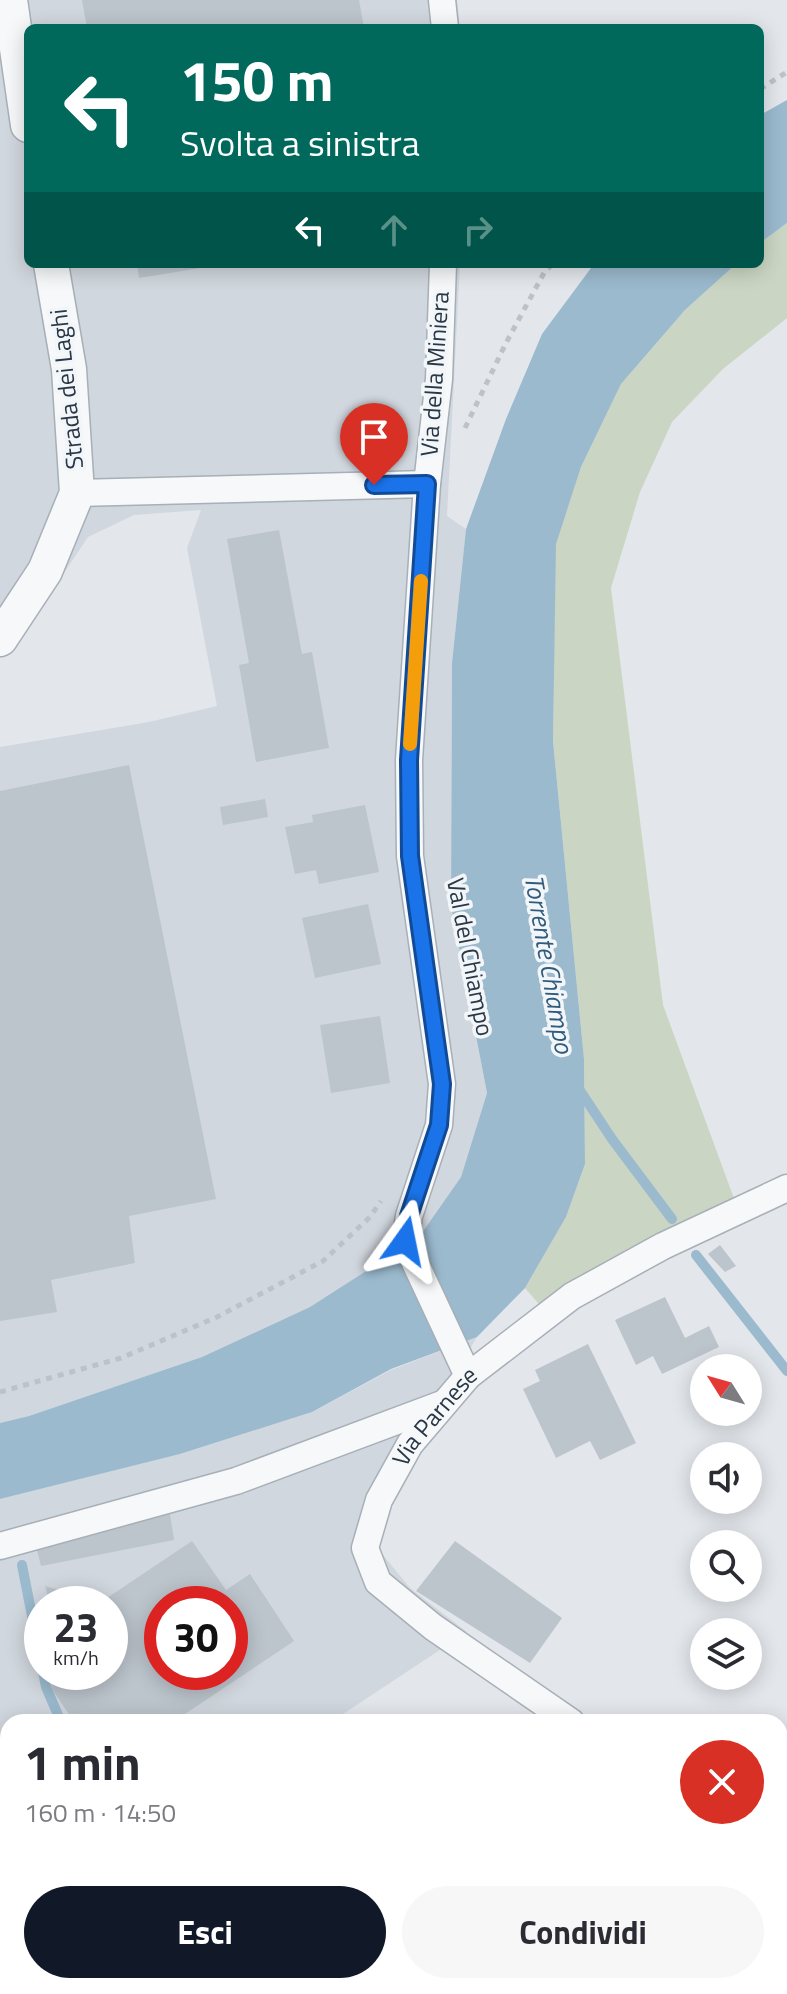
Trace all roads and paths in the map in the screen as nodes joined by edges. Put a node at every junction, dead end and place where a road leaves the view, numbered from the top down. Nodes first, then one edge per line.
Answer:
1 (10, 0) edge
2 (442, 0) edge
3 (445, 24) edge
4 (787, 72) edge
5 (764, 86) edge
6 (24, 97) edge
7 (52, 268) edge
8 (443, 268) edge
9 (548, 268) edge
10 (464, 431) dead end
11 (427, 484) junction
12 (77, 493) junction
13 (0, 639) edge
14 (787, 1188) edge
15 (388, 1191) dead end
16 (468, 1376) junction
17 (0, 1392) edge
18 (446, 1402) junction
19 (0, 1546) edge
20 (559, 1714) edge

1 - 6 street
2 - 3 street
4 - 5 path
7 - 12 street, Strada dei Laghi
8 - 11 street, Via della Miniera
9 - 10 path
11 - 12 street
11 - 16 street, Via della Miniera
12 - 13 street, Strada dei Laghi
14 - 16 street, Via Parnese
15 - 17 path
16 - 18 street, Via Parnese
18 - 19 street
18 - 20 street, Via Parnese

